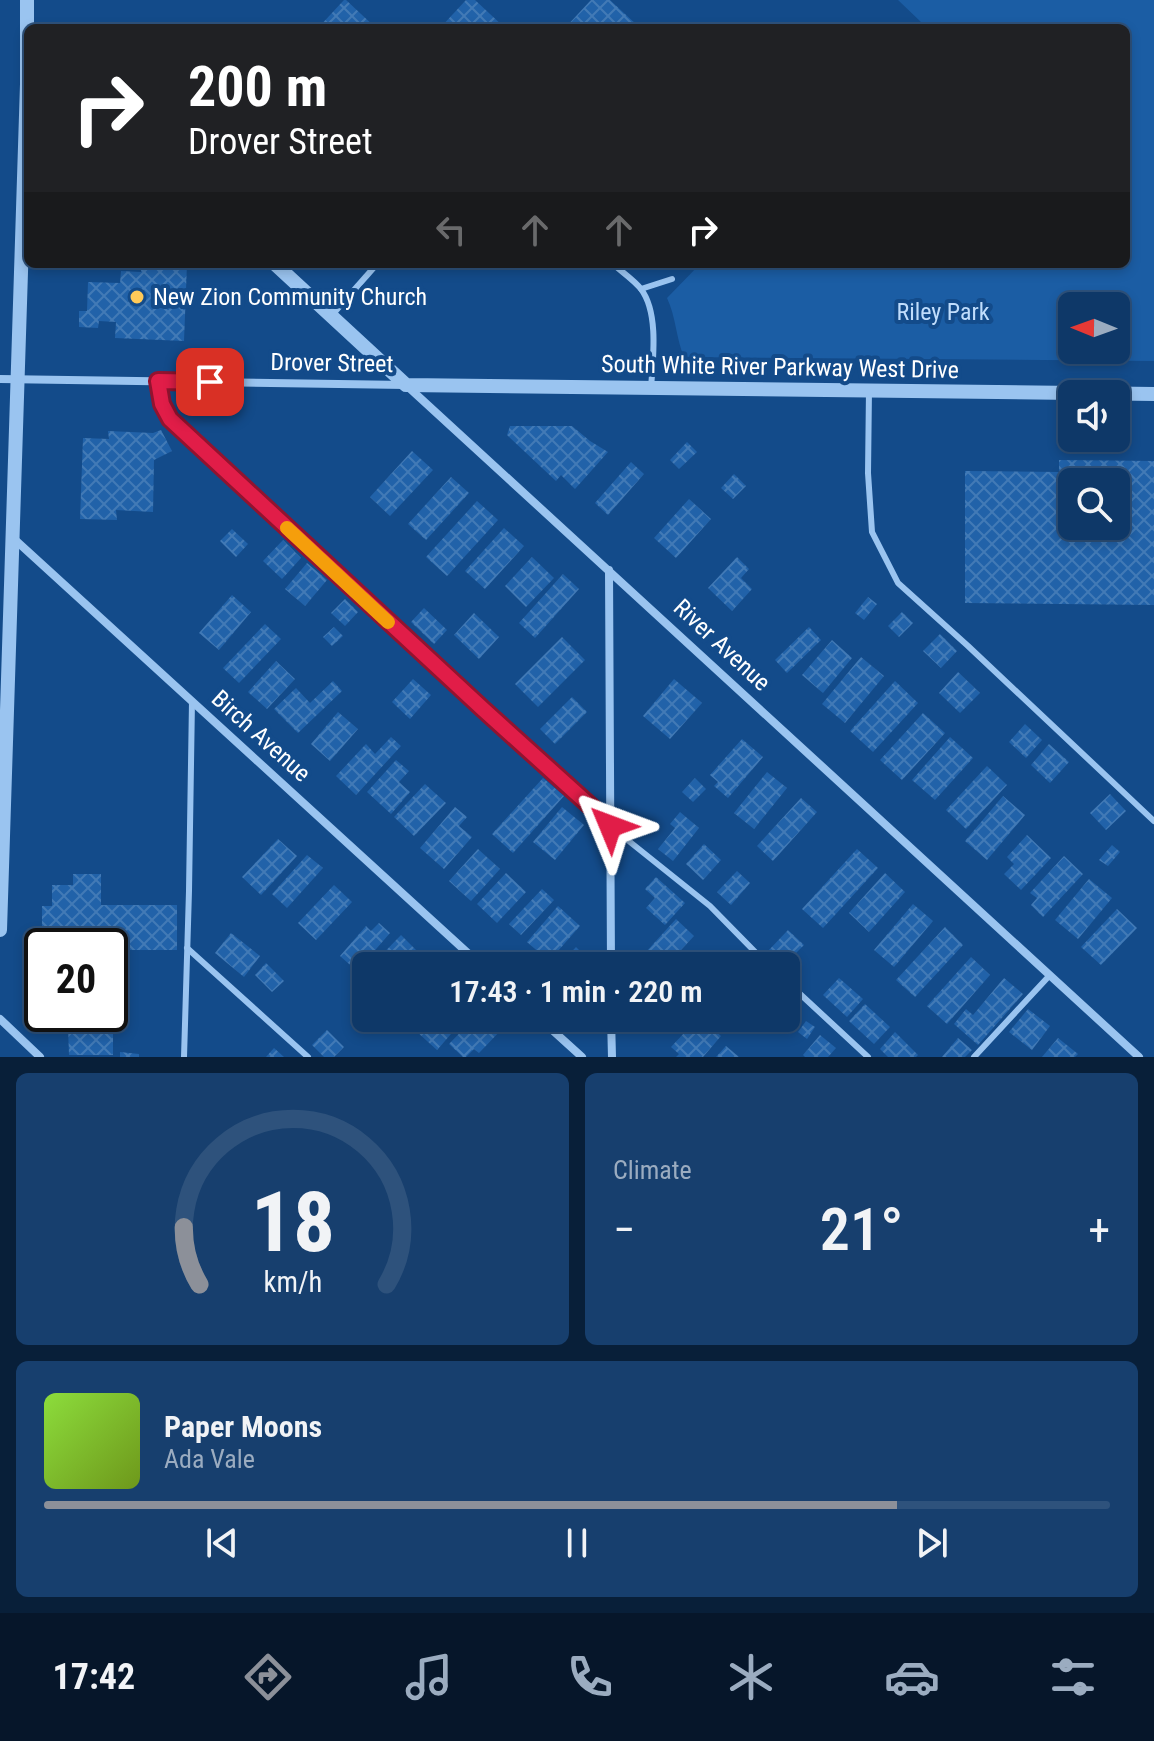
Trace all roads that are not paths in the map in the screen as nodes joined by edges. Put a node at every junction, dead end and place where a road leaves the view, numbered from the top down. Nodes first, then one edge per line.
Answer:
1 (27, 0) edge
2 (26, 24) edge
3 (24, 191) edge
4 (279, 268) edge
5 (373, 268) edge
6 (617, 268) edge
7 (672, 279) dead end
8 (641, 289) junction
9 (331, 316) junction
10 (0, 379) edge
11 (17, 379) junction
12 (158, 381) junction
13 (406, 385) junction
14 (651, 388) junction
15 (869, 390) junction
16 (1154, 394) edge
17 (12, 536) junction
18 (609, 570) junction
19 (192, 701) junction
20 (1154, 821) edge
21 (610, 826) junction
22 (0, 930) edge
23 (187, 948) junction
24 (467, 952) edge
25 (611, 952) edge
26 (755, 952) edge
27 (1050, 975) junction
28 (800, 994) edge
29 (0, 1019) edge
30 (554, 1032) edge
31 (611, 1032) edge
32 (40, 1057) edge
33 (184, 1057) edge
34 (308, 1057) edge
35 (582, 1057) edge
36 (612, 1057) edge
37 (868, 1057) edge
38 (974, 1057) edge
39 (1139, 1057) edge

1 - 2 street
3 - 11 street
4 - 9 street, River Avenue
5 - 9 lane
6 - 8 lane
7 - 8 lane
8 - 14 lane
9 - 13 street, River Avenue
10 - 11 street, Drover Street
11 - 12 street, Drover Street
11 - 17 street
12 - 13 street, Drover Street
12 - 21 lane
13 - 14 street, South White River Parkway West Drive
13 - 18 street, River Avenue
14 - 15 street, South White River Parkway West Drive
15 - 16 street, South White River Parkway West Drive
15 - 20 lane
17 - 19 street, Birch Avenue
17 - 22 street
18 - 21 street
18 - 27 street, River Avenue
19 - 23 lane
19 - 24 street, Birch Avenue
21 - 25 street
21 - 26 lane
23 - 33 lane
23 - 34 lane
27 - 38 lane
27 - 39 street, River Avenue
28 - 37 lane
29 - 32 street
30 - 35 street
31 - 36 street

